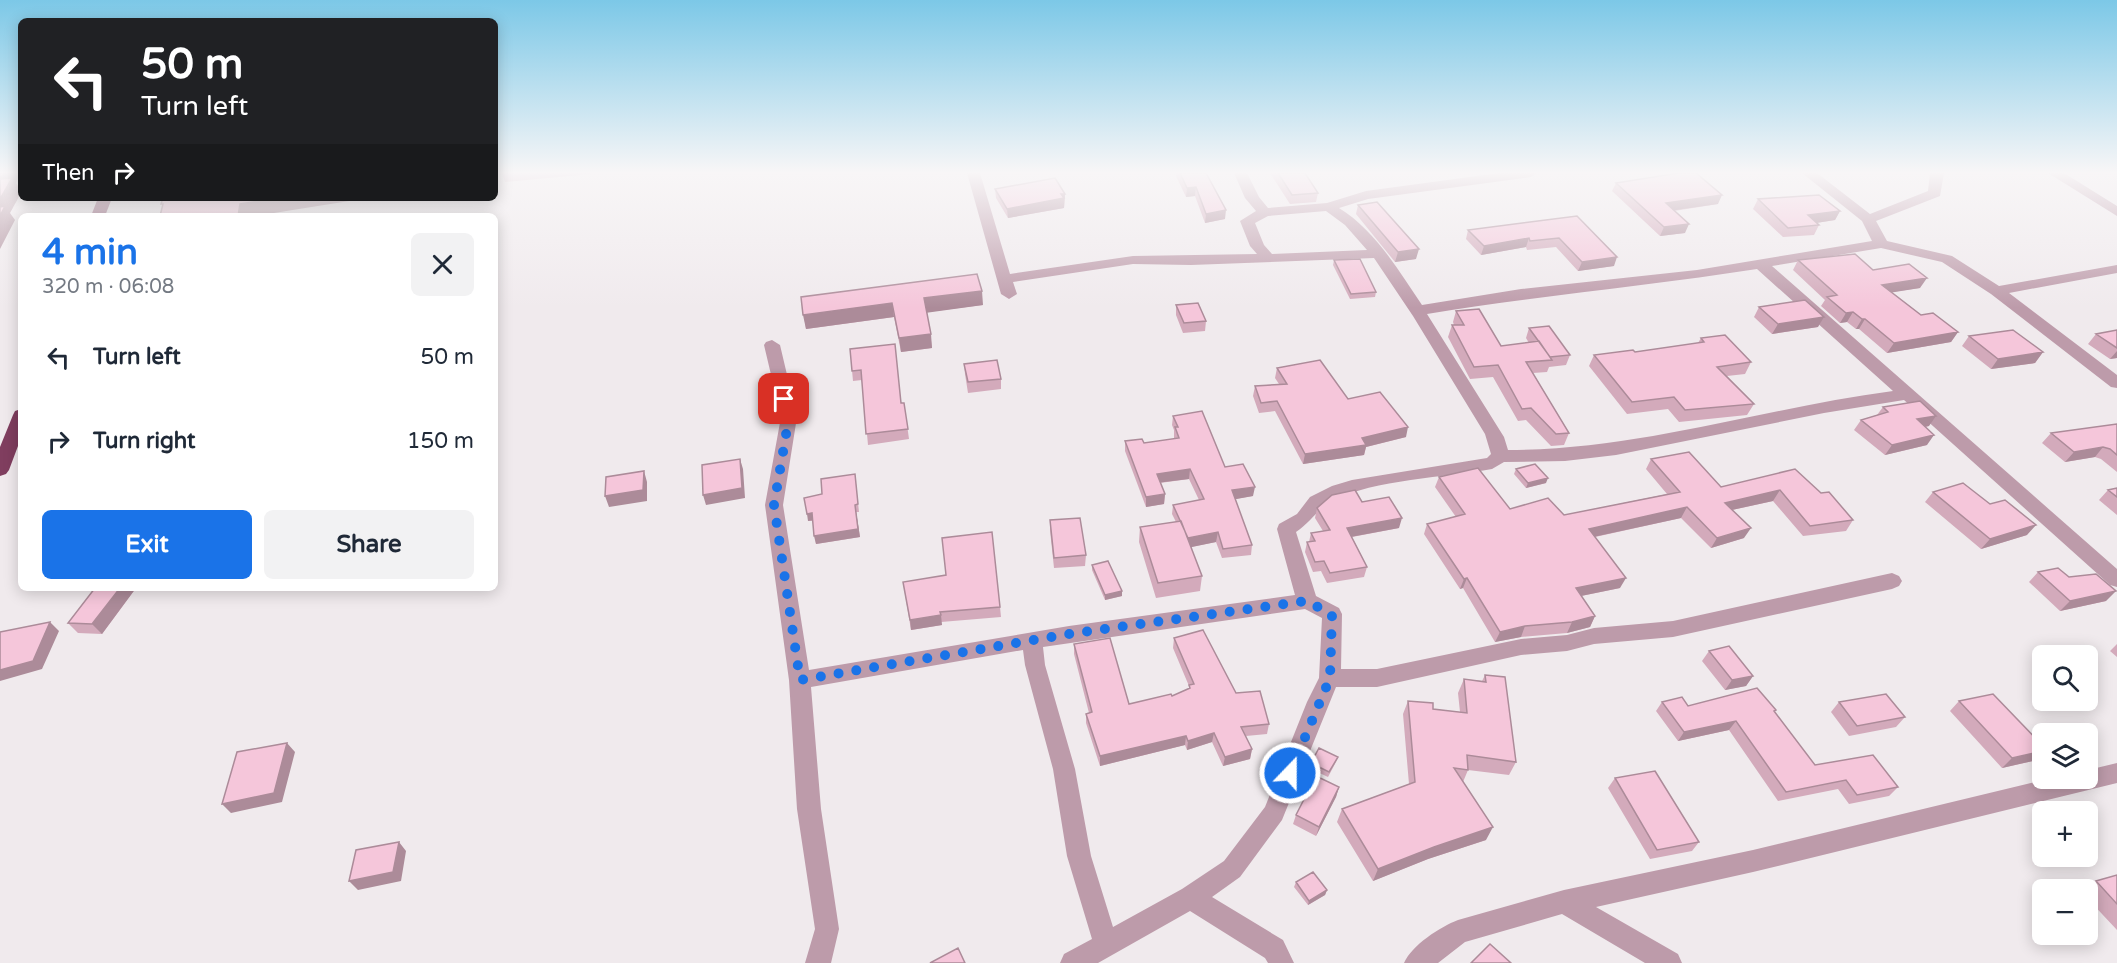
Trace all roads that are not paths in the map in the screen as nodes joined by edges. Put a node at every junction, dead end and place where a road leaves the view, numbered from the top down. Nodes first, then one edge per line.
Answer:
1 (986, 218) edge
2 (1252, 218) edge
3 (1347, 218) edge
4 (1868, 219) edge
5 (1881, 244) junction
6 (1377, 254) junction
7 (1267, 257) junction
8 (1761, 264) junction
9 (2117, 269) edge
10 (1004, 279) junction
11 (1996, 291) junction
12 (1009, 294) dead end
13 (1416, 311) junction
14 (771, 345) dead end
15 (2117, 383) edge
16 (1908, 393) junction
17 (18, 423) edge
18 (1500, 456) junction
19 (0, 470) edge
20 (2117, 580) edge
21 (1892, 581) dead end
22 (1307, 601) junction
23 (1032, 640) junction
24 (1330, 678) junction
25 (800, 680) junction
26 (2117, 773) edge
27 (1191, 897) junction
28 (1564, 902) junction
29 (1106, 944) junction
30 (818, 963) edge
31 (1073, 963) edge
32 (1281, 963) edge
33 (1417, 963) edge
34 (1669, 963) edge

1 - 10 street
2 - 7 street
3 - 6 street
4 - 5 street
5 - 8 street
5 - 11 street
6 - 7 street
6 - 13 street
7 - 10 street
8 - 13 street
8 - 16 street
9 - 11 street
10 - 12 street
11 - 15 street
13 - 18 street
14 - 25 street
16 - 18 street
16 - 20 street
17 - 19 highway
18 - 22 street
21 - 24 street
22 - 23 street
22 - 24 street
23 - 25 street
23 - 29 street
24 - 27 street
25 - 30 street
26 - 28 street
27 - 29 street
27 - 32 street
28 - 33 street
28 - 34 street
29 - 31 street

